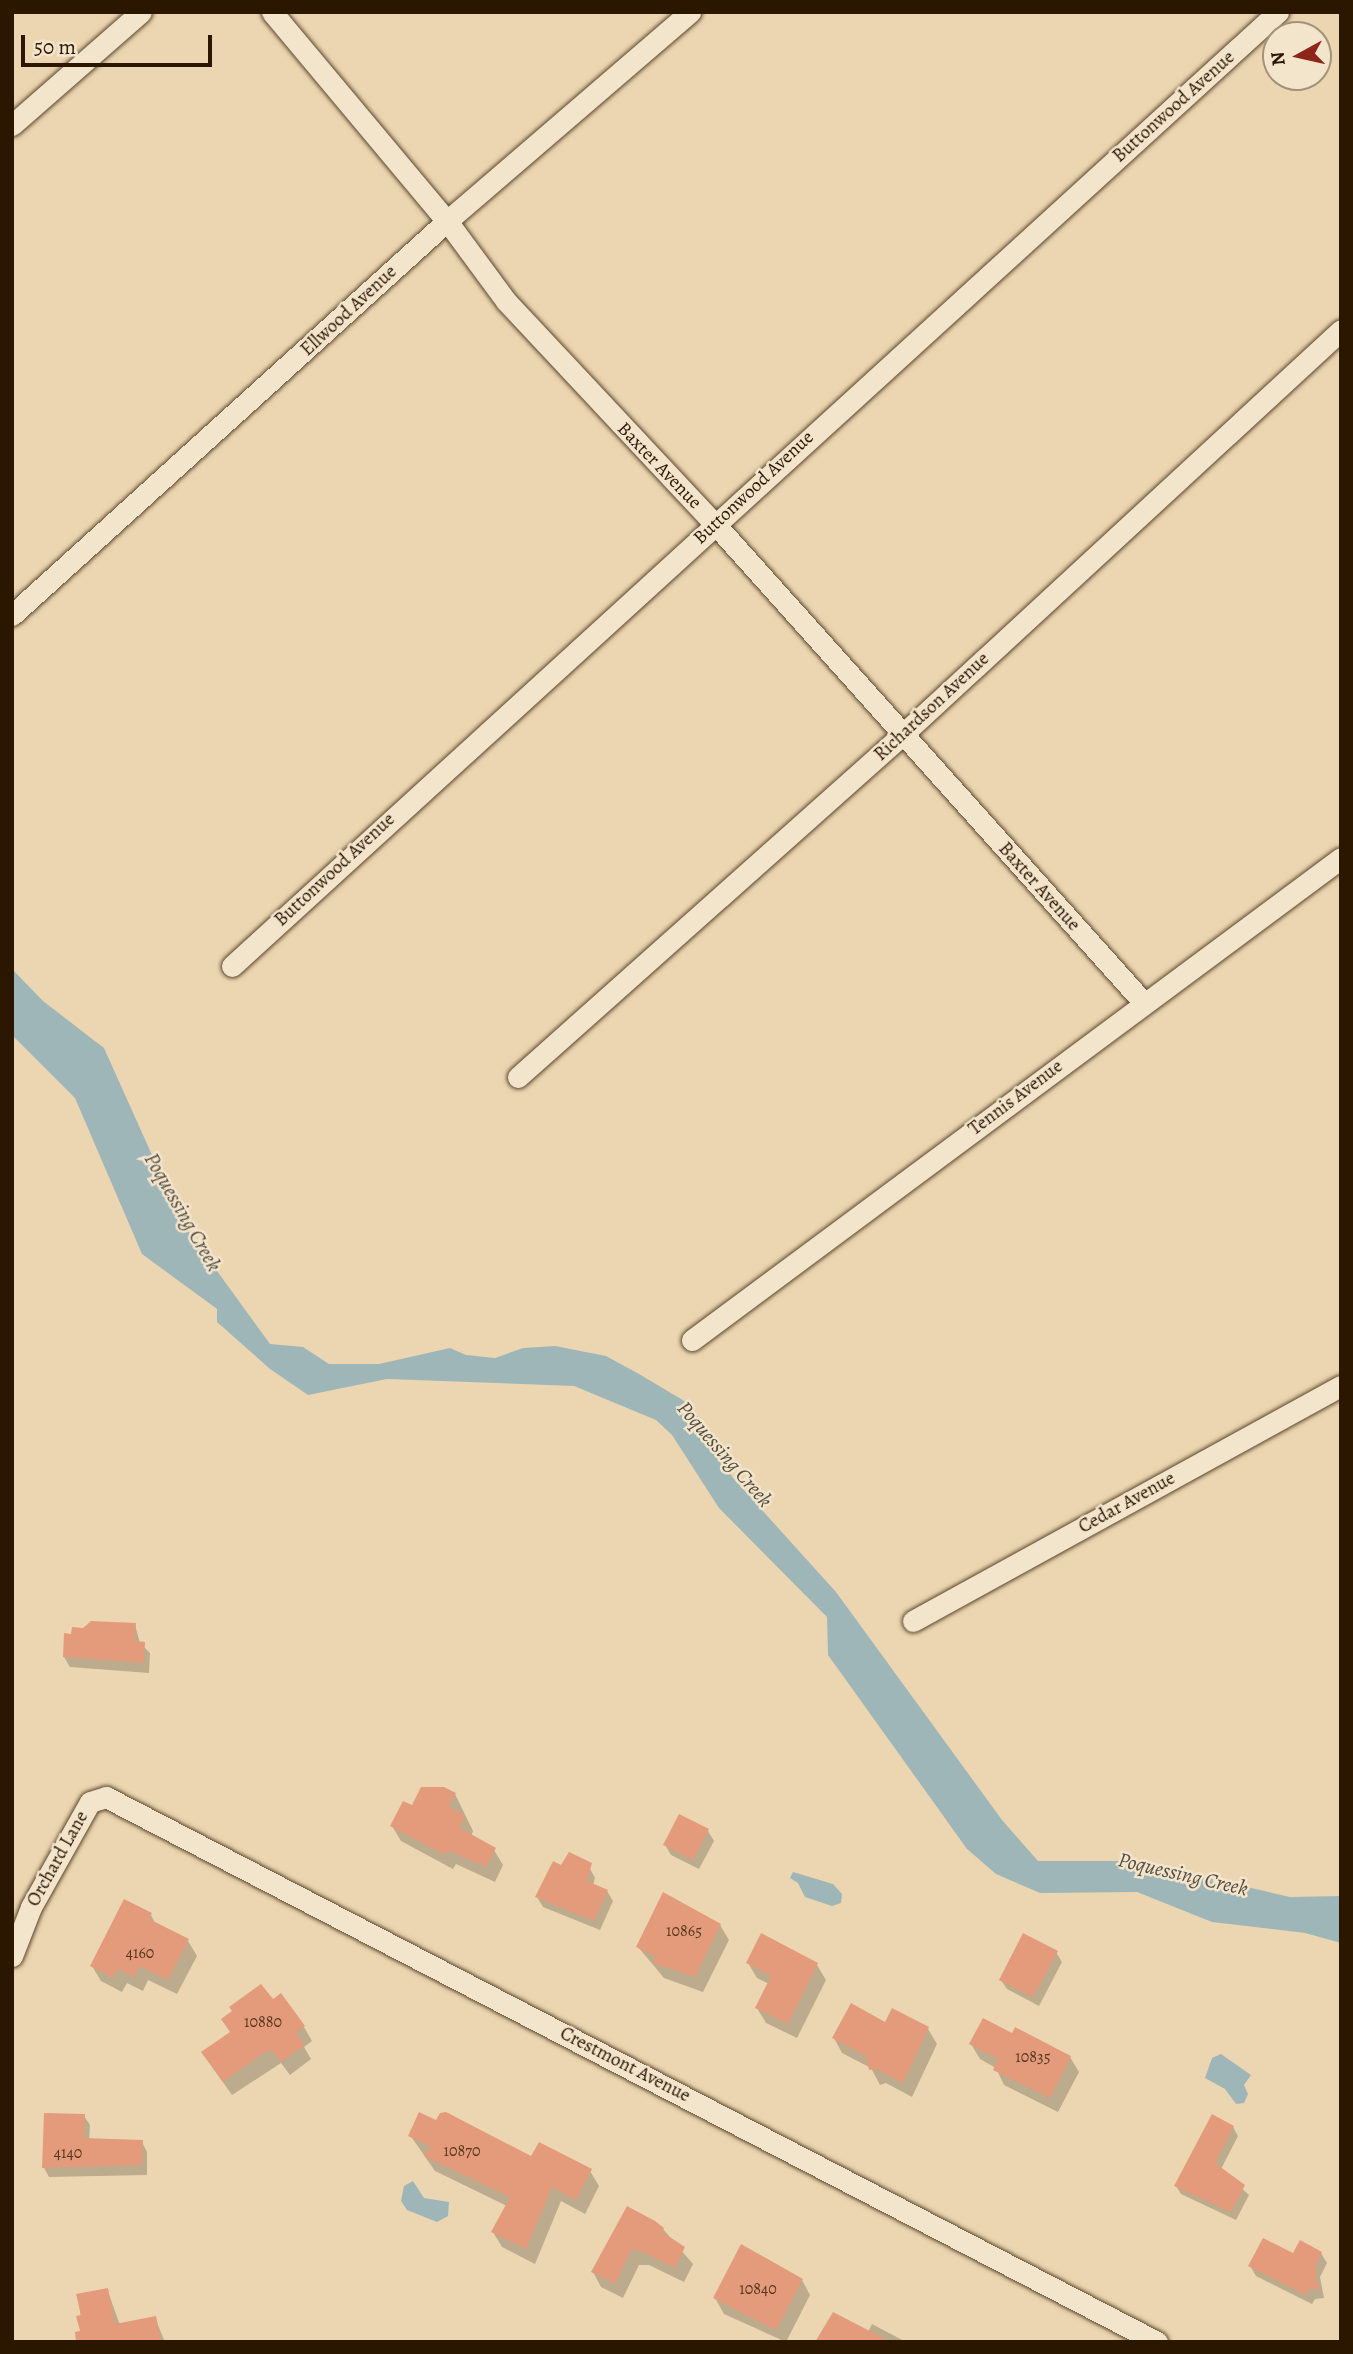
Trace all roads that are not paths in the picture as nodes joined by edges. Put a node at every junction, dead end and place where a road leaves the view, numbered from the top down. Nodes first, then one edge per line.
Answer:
1 (141, 12) edge
2 (272, 12) edge
3 (690, 12) edge
4 (1278, 12) edge
5 (12, 125) edge
6 (447, 221) junction
7 (1341, 330) edge
8 (715, 524) junction
9 (12, 615) edge
10 (902, 735) junction
11 (1341, 858) edge
12 (232, 966) dead end
13 (1144, 1003) junction
14 (518, 1077) dead end
15 (692, 1340) dead end
16 (1341, 1386) edge
17 (913, 1621) dead end
18 (90, 1802) joint
19 (12, 1956) edge
20 (1157, 2342) edge

1 - 5 street
2 - 6 street, Baxter Avenue
3 - 6 street, Ellwood Avenue
4 - 8 street, Buttonwood Avenue
6 - 8 street, Baxter Avenue
6 - 9 street, Ellwood Avenue
7 - 10 street, Richardson Avenue
8 - 10 street, Baxter Avenue
8 - 12 street, Buttonwood Avenue
10 - 13 street, Baxter Avenue
10 - 14 street, Richardson Avenue
11 - 13 street, Tennis Avenue
13 - 15 street, Tennis Avenue
16 - 17 street, Cedar Avenue
18 - 19 street, Orchard Lane
18 - 20 street, Crestmont Avenue

